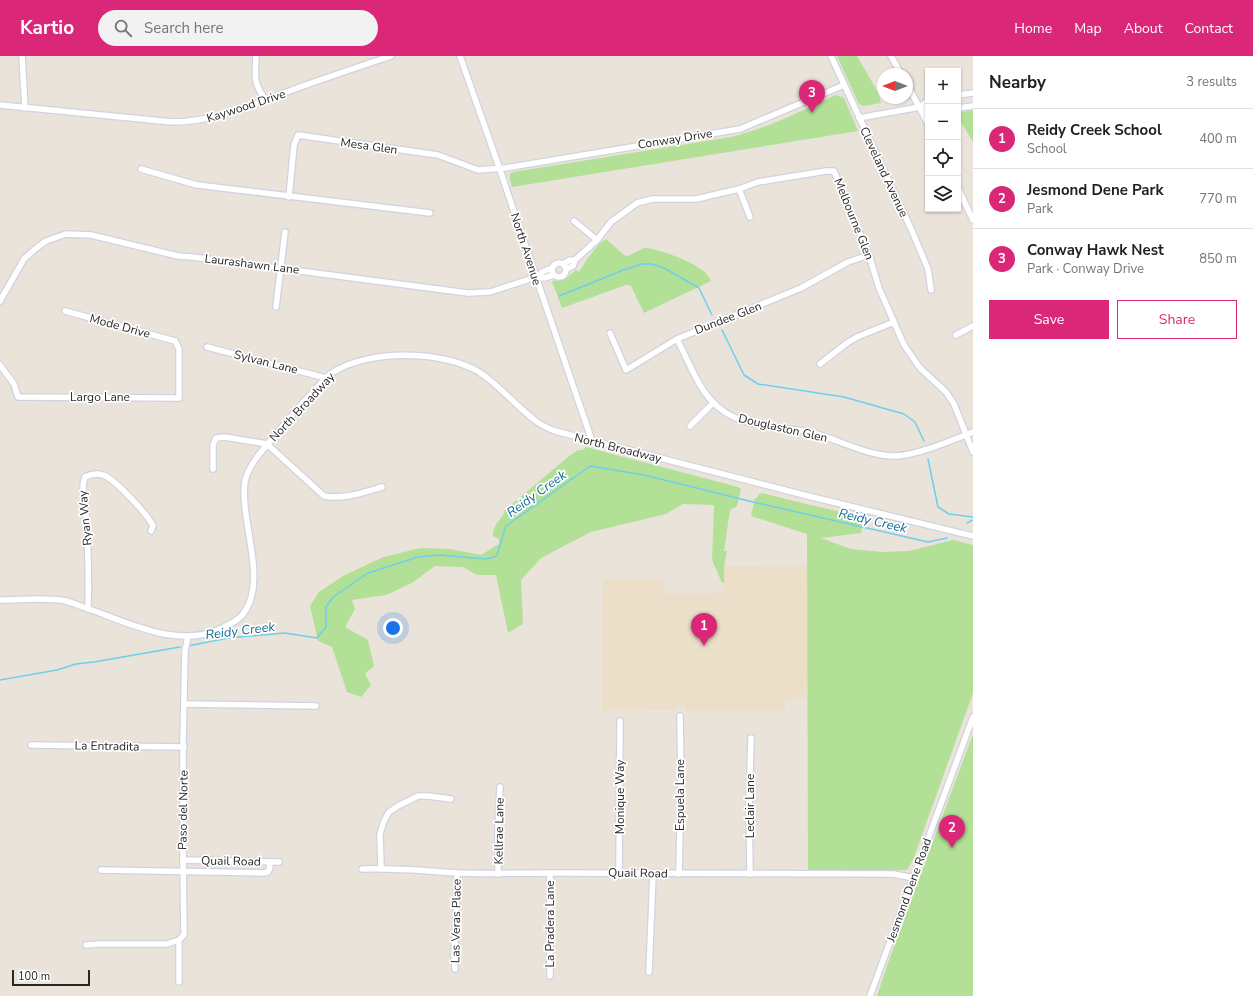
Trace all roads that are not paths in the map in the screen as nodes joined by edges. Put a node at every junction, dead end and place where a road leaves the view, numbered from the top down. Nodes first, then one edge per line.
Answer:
1 (22, 56) edge
2 (256, 56) edge
3 (391, 56) edge
4 (460, 56) edge
5 (832, 56) edge
6 (891, 56) edge
7 (898, 68) edge
8 (844, 84) junction
9 (973, 93) edge
10 (913, 95) edge
11 (961, 95) edge
12 (266, 100) junction
13 (925, 103) edge
14 (0, 106) edge
15 (973, 106) edge
16 (920, 107) junction
17 (25, 108) junction
18 (961, 108) edge
19 (925, 110) edge
20 (859, 118) junction
21 (925, 118) edge
22 (500, 167) junction
23 (141, 169) dead end
24 (739, 189) junction
25 (961, 194) edge
26 (289, 197) junction
27 (430, 213) dead end
28 (750, 217) dead end
29 (973, 220) edge
30 (574, 221) dead end
31 (285, 232) dead end
32 (597, 240) junction
33 (869, 255) junction
34 (564, 267) junction
35 (281, 268) junction
36 (552, 268) junction
37 (554, 275) junction
38 (536, 277) junction
39 (932, 290) dead end
40 (0, 301) edge
41 (276, 307) dead end
42 (65, 311) dead end
43 (894, 322) junction
44 (973, 326) edge
45 (610, 333) dead end
46 (956, 335) dead end
47 (677, 339) junction
48 (206, 347) dead end
49 (820, 364) dead end
50 (0, 365) edge
51 (326, 378) junction
52 (179, 394) joint
53 (713, 403) junction
54 (690, 426) dead end
55 (973, 432) edge
56 (966, 435) junction
57 (592, 441) junction
58 (267, 444) junction
59 (973, 452) edge
60 (213, 469) dead end
61 (382, 487) dead end
62 (151, 532) dead end
63 (973, 536) edge
64 (0, 600) edge
65 (88, 609) junction
66 (188, 636) junction
67 (184, 704) junction
68 (316, 706) dead end
69 (680, 716) dead end
70 (973, 717) edge
71 (620, 721) dead end
72 (751, 738) dead end
73 (31, 746) dead end
74 (184, 747) junction
75 (500, 788) dead end
76 (451, 799) dead end
77 (183, 860) junction
78 (269, 862) junction
79 (279, 862) dead end
80 (381, 868) junction
81 (362, 869) dead end
82 (101, 870) dead end
83 (183, 871) junction
84 (457, 873) junction
85 (550, 873) junction
86 (619, 873) junction
87 (498, 874) junction
88 (653, 874) junction
89 (679, 874) junction
90 (750, 874) junction
91 (914, 878) junction
92 (179, 940) junction
93 (86, 945) dead end
94 (455, 970) dead end
95 (649, 972) dead end
96 (550, 976) dead end
97 (179, 982) dead end
98 (870, 996) edge

1 - 17 street
2 - 12 street
3 - 12 street, Kaywood Drive
4 - 22 street, North Avenue
5 - 8 street, Cleveland Avenue
6 - 7 street
8 - 20 street, Cleveland Avenue
8 - 22 street, Conway Drive
9 - 11 street
10 - 16 street
12 - 17 street, Kaywood Drive
13 - 16 street
14 - 17 street, Kaywood Drive
15 - 18 street
16 - 19 street
16 - 20 street
16 - 21 street
20 - 39 street, Cleveland Avenue
22 - 26 street, Mesa Glen
22 - 38 street, North Avenue
23 - 26 street
24 - 28 street
24 - 32 street, Melbourne Glen
24 - 33 street, Melbourne Glen
25 - 29 street
26 - 27 street
30 - 32 street
31 - 35 street
32 - 34 street, Melbourne Glen
33 - 43 street, Melbourne Glen
33 - 47 street, Dundee Glen
34 - 36 street, Melbourne Glen
34 - 37 street, Melbourne Glen
35 - 38 street, Laurashawn Lane
35 - 40 street, Laurashawn Lane
35 - 41 street
36 - 37 street
36 - 38 street, Melbourne Glen
37 - 38 street, Melbourne Glen
38 - 57 street, North Avenue
42 - 52 street, Mode Drive
43 - 49 street
43 - 56 street, Melbourne Glen
44 - 46 street
45 - 47 street, Dundee Glen
47 - 53 street, Douglaston Glen
48 - 51 street, Sylvan Lane
50 - 52 street, Largo Lane
51 - 57 street, North Broadway
51 - 58 street, North Broadway
53 - 54 street
53 - 56 street, Douglaston Glen
55 - 56 street, Douglaston Glen
56 - 59 street, Melbourne Glen
57 - 63 street, North Broadway
58 - 60 street
58 - 61 street
58 - 66 street, North Broadway
62 - 65 street, Ryan Way
64 - 65 street, North Broadway
65 - 66 street, North Broadway
66 - 67 street, Paso del Norte
67 - 68 street
67 - 74 street, Paso del Norte
69 - 89 street, Espuela Lane
70 - 91 street, Jesmond Dene Road
71 - 86 street, Monique Way
72 - 90 street, Leclair Lane
73 - 74 street, La Entradita
74 - 77 street, Paso del Norte
75 - 87 street, Kellrae Lane
76 - 80 street
77 - 78 street, Quail Road
77 - 83 street, Paso del Norte
78 - 79 street, Quail Road
78 - 83 street
80 - 81 street, Quail Road
80 - 84 street, Quail Road
82 - 83 street
83 - 92 street, Paso del Norte
84 - 87 street, Quail Road
84 - 94 street, Las Veras Place
85 - 86 street, Quail Road
85 - 87 street, Quail Road
85 - 96 street, La Pradera Lane
86 - 88 street, Quail Road
88 - 89 street, Quail Road
88 - 95 street
89 - 90 street, Quail Road
90 - 91 street, Quail Road
91 - 98 street, Jesmond Dene Road
92 - 93 street
92 - 97 street, Paso del Norte

